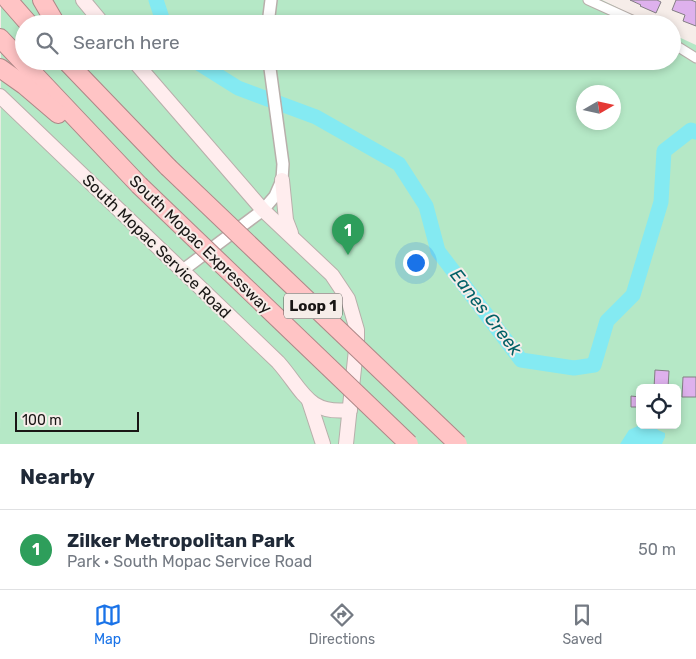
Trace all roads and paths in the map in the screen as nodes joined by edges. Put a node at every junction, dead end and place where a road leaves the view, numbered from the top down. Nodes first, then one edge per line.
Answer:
1 (8, 0) edge
2 (42, 0) edge
3 (83, 0) edge
4 (271, 0) edge
5 (588, 0) edge
6 (606, 4) edge
7 (21, 15) edge
8 (51, 15) edge
9 (96, 15) edge
10 (269, 15) edge
11 (625, 15) edge
12 (0, 38) edge
13 (681, 49) edge
14 (15, 54) edge
15 (696, 58) edge
16 (0, 68) edge
17 (30, 70) edge
18 (75, 70) edge
19 (86, 70) edge
20 (142, 70) edge
21 (270, 70) edge
22 (0, 96) edge
23 (106, 102) junction
24 (98, 141) junction
25 (282, 180) junction
26 (263, 210) junction
27 (292, 236) junction
28 (183, 270) junction
29 (309, 401) junction
30 (350, 410) junction
31 (323, 444) edge
32 (346, 444) edge
33 (409, 444) edge
34 (458, 444) edge

1 - 7 highway
2 - 8 highway
3 - 9 main road
4 - 10 street
5 - 6 street
6 - 11 street
12 - 14 highway, South Mopac Expressway / Loop 1
13 - 15 street
16 - 24 highway
17 - 24 highway, South Mopac Expressway / Loop 1
18 - 23 highway, South Mopac Expressway / Loop 1
19 - 23 highway
20 - 26 main road
21 - 25 street
22 - 28 main road, South Mopac Service Road
23 - 34 highway, South Mopac Expressway / Loop 1, bridge
24 - 33 highway, South Mopac Expressway / Loop 1, bridge
25 - 26 street
25 - 27 main road
26 - 27 main road
26 - 28 street
27 - 30 main road
28 - 29 main road, South Mopac Service Road
29 - 30 main road
29 - 31 main road
30 - 32 main road

